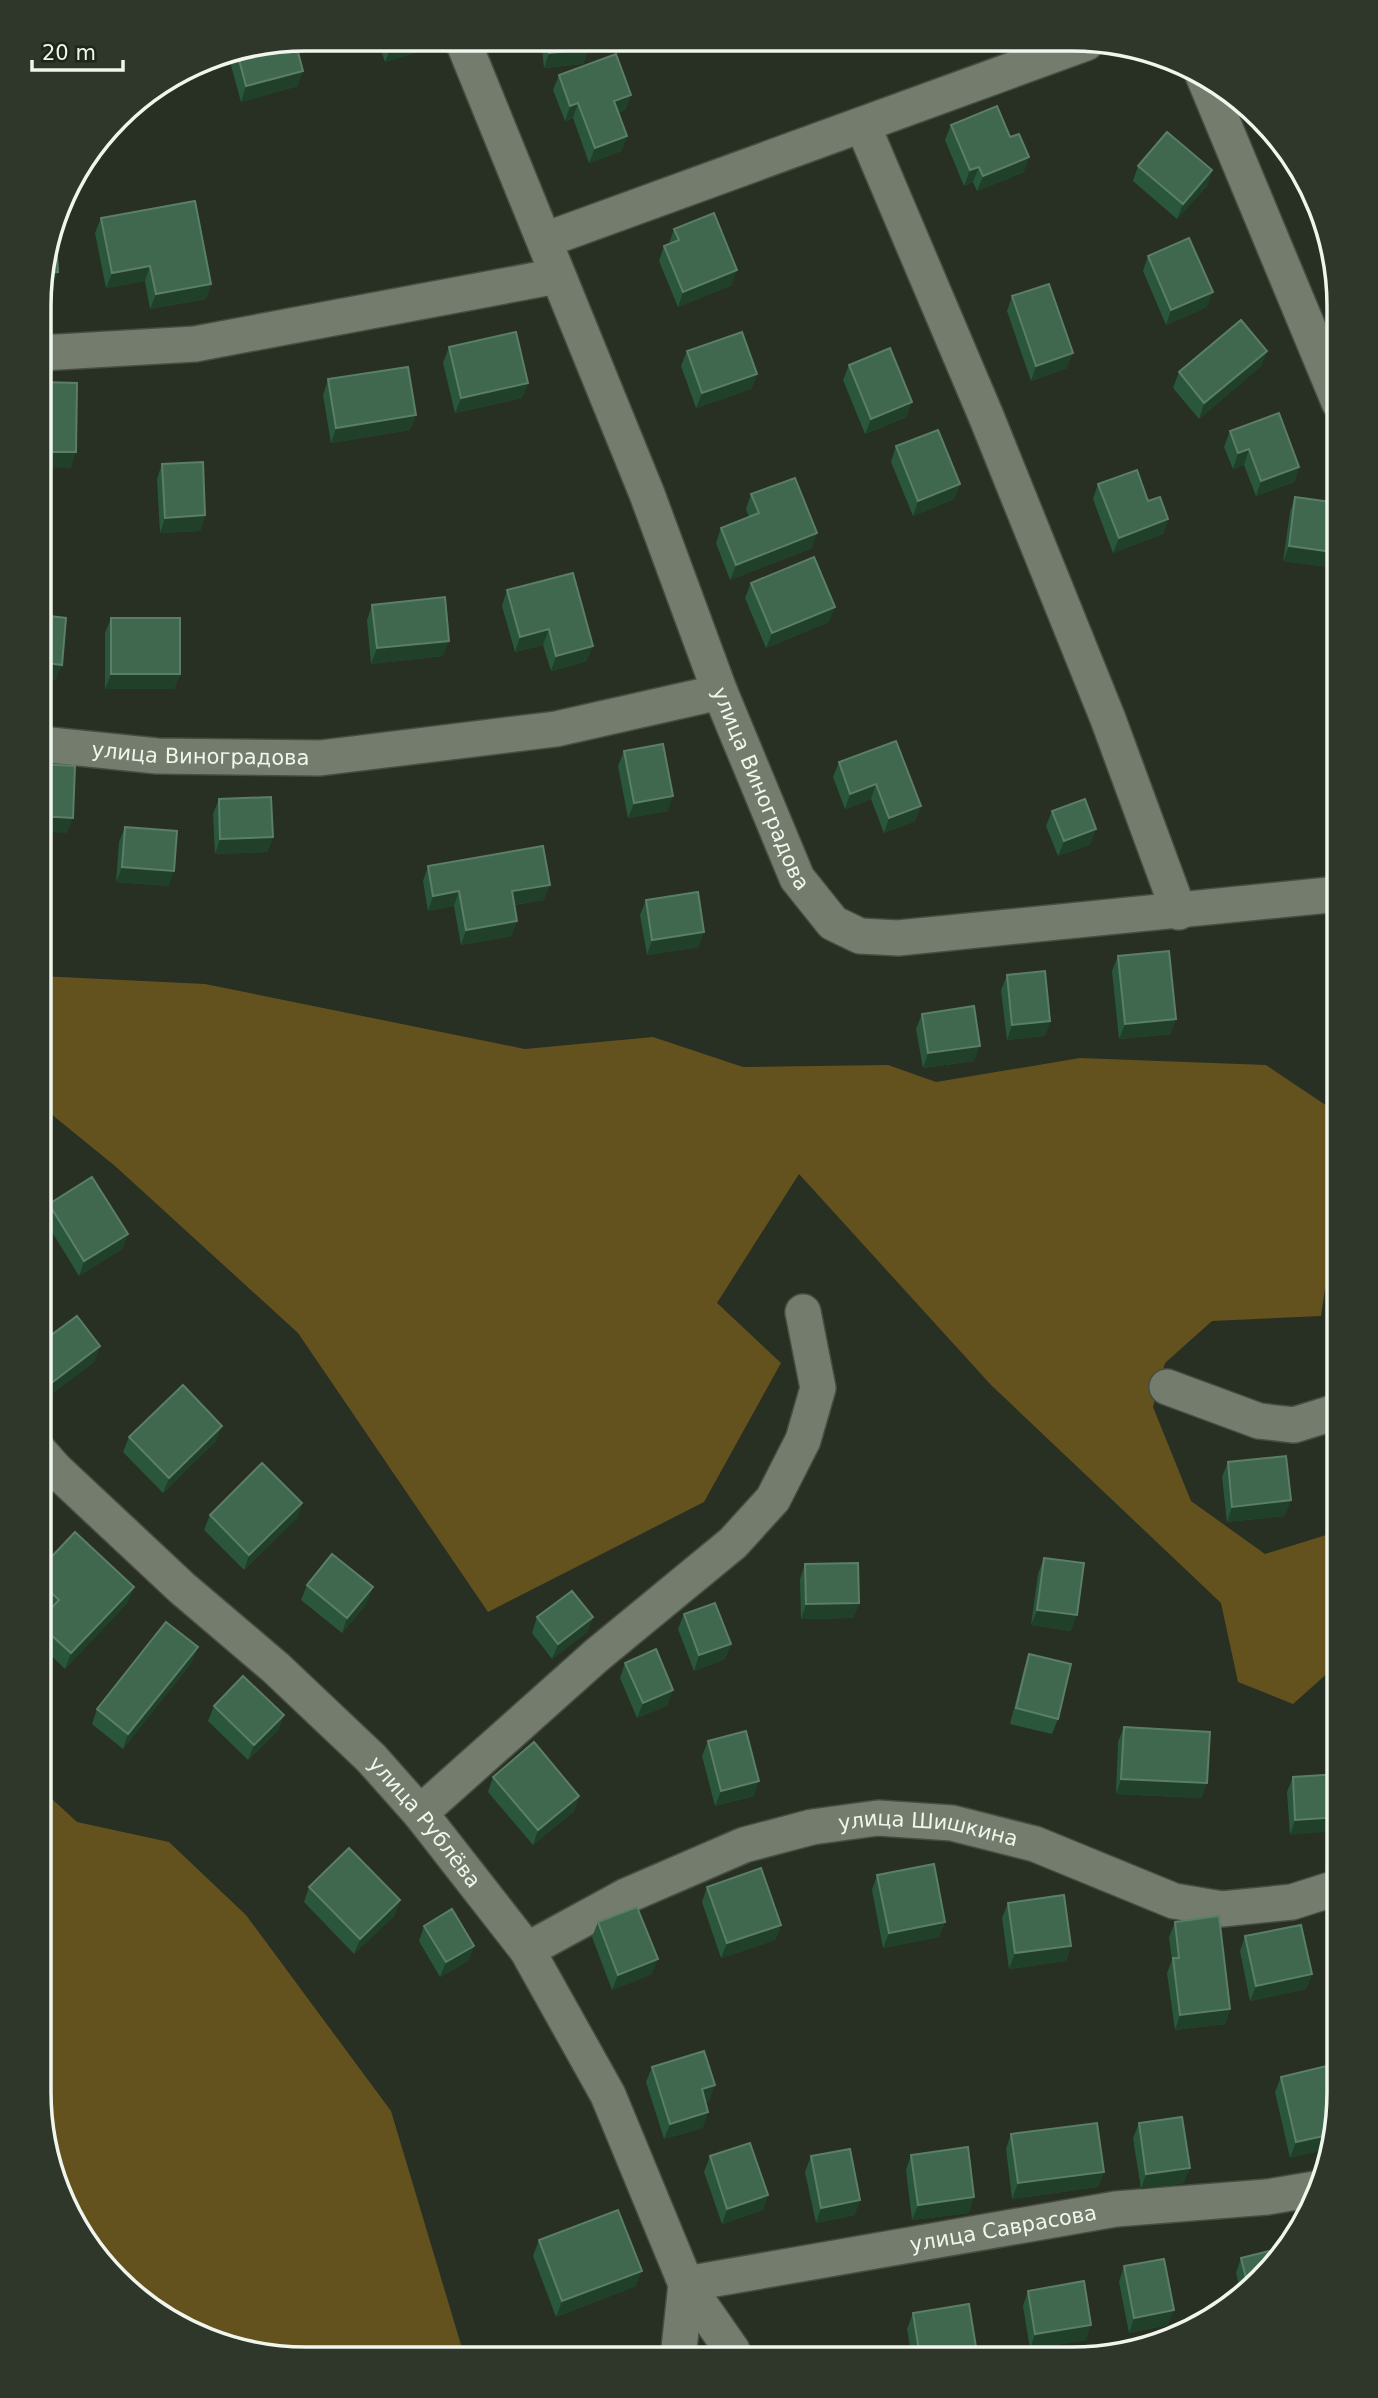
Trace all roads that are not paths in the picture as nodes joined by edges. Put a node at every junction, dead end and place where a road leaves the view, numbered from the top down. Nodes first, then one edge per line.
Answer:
1 (467, 51) edge
2 (1065, 51) edge
3 (1210, 91) edge
4 (863, 126) junction
5 (545, 240) junction
6 (557, 276) junction
7 (51, 352) edge
8 (1327, 373) edge
9 (720, 692) junction
10 (51, 745) edge
11 (1327, 895) edge
12 (1180, 912) junction
13 (803, 1312) dead end
14 (1167, 1387) dead end
15 (1327, 1415) edge
16 (51, 1464) edge
17 (420, 1813) junction
18 (1327, 1891) edge
19 (527, 1950) junction
20 (1308, 2191) edge
21 (687, 2284) junction
22 (679, 2347) edge
23 (730, 2347) edge

1 - 5 street
2 - 4 street
3 - 8 street
4 - 5 street
4 - 12 street
5 - 6 street
6 - 7 street
6 - 9 street
9 - 10 street, улица Виноградова
9 - 12 street, улица Виноградова
11 - 12 street, улица Виноградова
13 - 17 street
14 - 15 street
16 - 17 street, улица Рублёва
17 - 19 street, улица Рублёва
18 - 19 street, улица Шишкина
19 - 21 street, улица Рублёва
20 - 21 street, улица Саврасова
21 - 22 street
21 - 23 street, улица Рублёва

